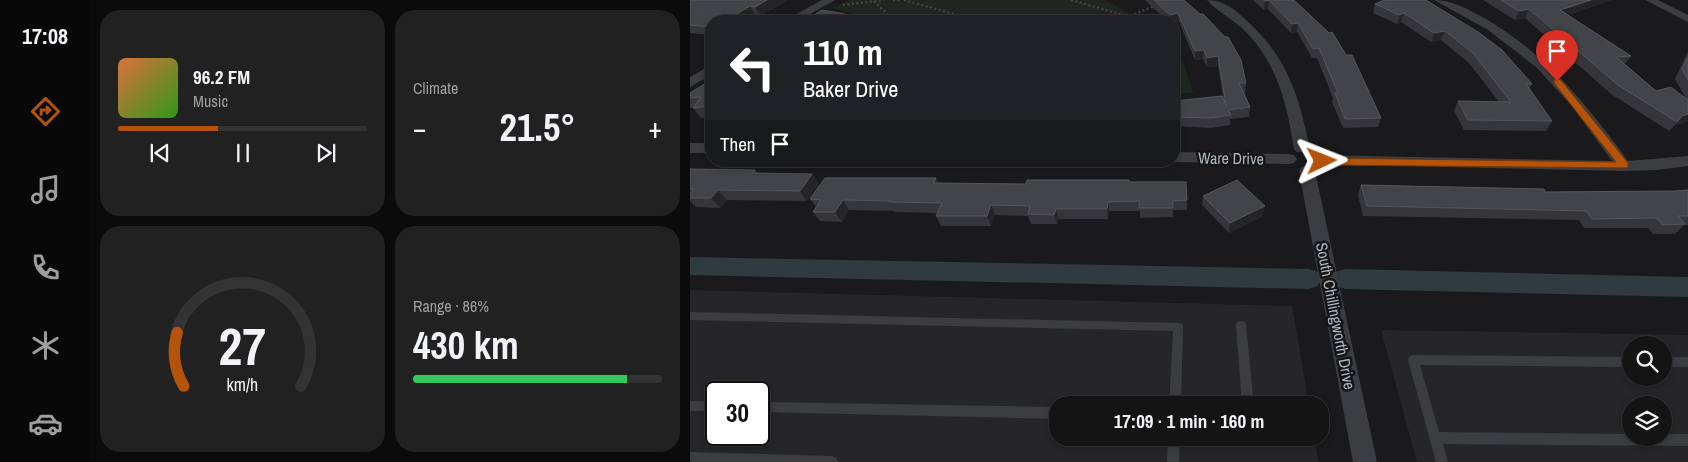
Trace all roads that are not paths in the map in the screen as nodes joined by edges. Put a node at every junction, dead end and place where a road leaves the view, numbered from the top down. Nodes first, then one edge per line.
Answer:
1 (1212, 0) edge
2 (1439, 0) edge
3 (1650, 0) edge
4 (834, 3) edge
5 (805, 15) edge
6 (1688, 19) edge
7 (705, 73) edge
8 (690, 83) edge
9 (690, 148) edge
10 (705, 148) edge
11 (1302, 149) junction
12 (1180, 157) edge
13 (1289, 159) junction
14 (1688, 161) edge
15 (1314, 165) junction
16 (1624, 166) junction
17 (690, 316) edge
18 (1241, 325) dead end
19 (1622, 362) edge
20 (1672, 362) edge
21 (1688, 362) edge
22 (1175, 396) edge
23 (1247, 396) edge
24 (690, 406) edge
25 (705, 406) edge
26 (770, 407) edge
27 (1049, 412) edge
28 (1435, 438) junction
29 (1688, 440) edge
30 (1174, 446) edge
31 (690, 458) edge
32 (735, 461) edge
33 (832, 462) edge
34 (1173, 462) edge
35 (1365, 462) edge
36 (1442, 462) edge

1 - 11 street
2 - 16 street
3 - 6 street
4 - 5 street
7 - 8 street
9 - 10 street
11 - 13 street
11 - 15 street
12 - 13 street, Ware Drive
13 - 15 street
14 - 16 street
15 - 16 street
15 - 35 street, South Chillingworth Drive
17 - 22 lane
18 - 23 lane
19 - 28 lane
20 - 21 lane
24 - 25 lane
26 - 27 lane
28 - 29 lane
28 - 36 lane
30 - 34 lane
31 - 32 lane
32 - 33 lane

